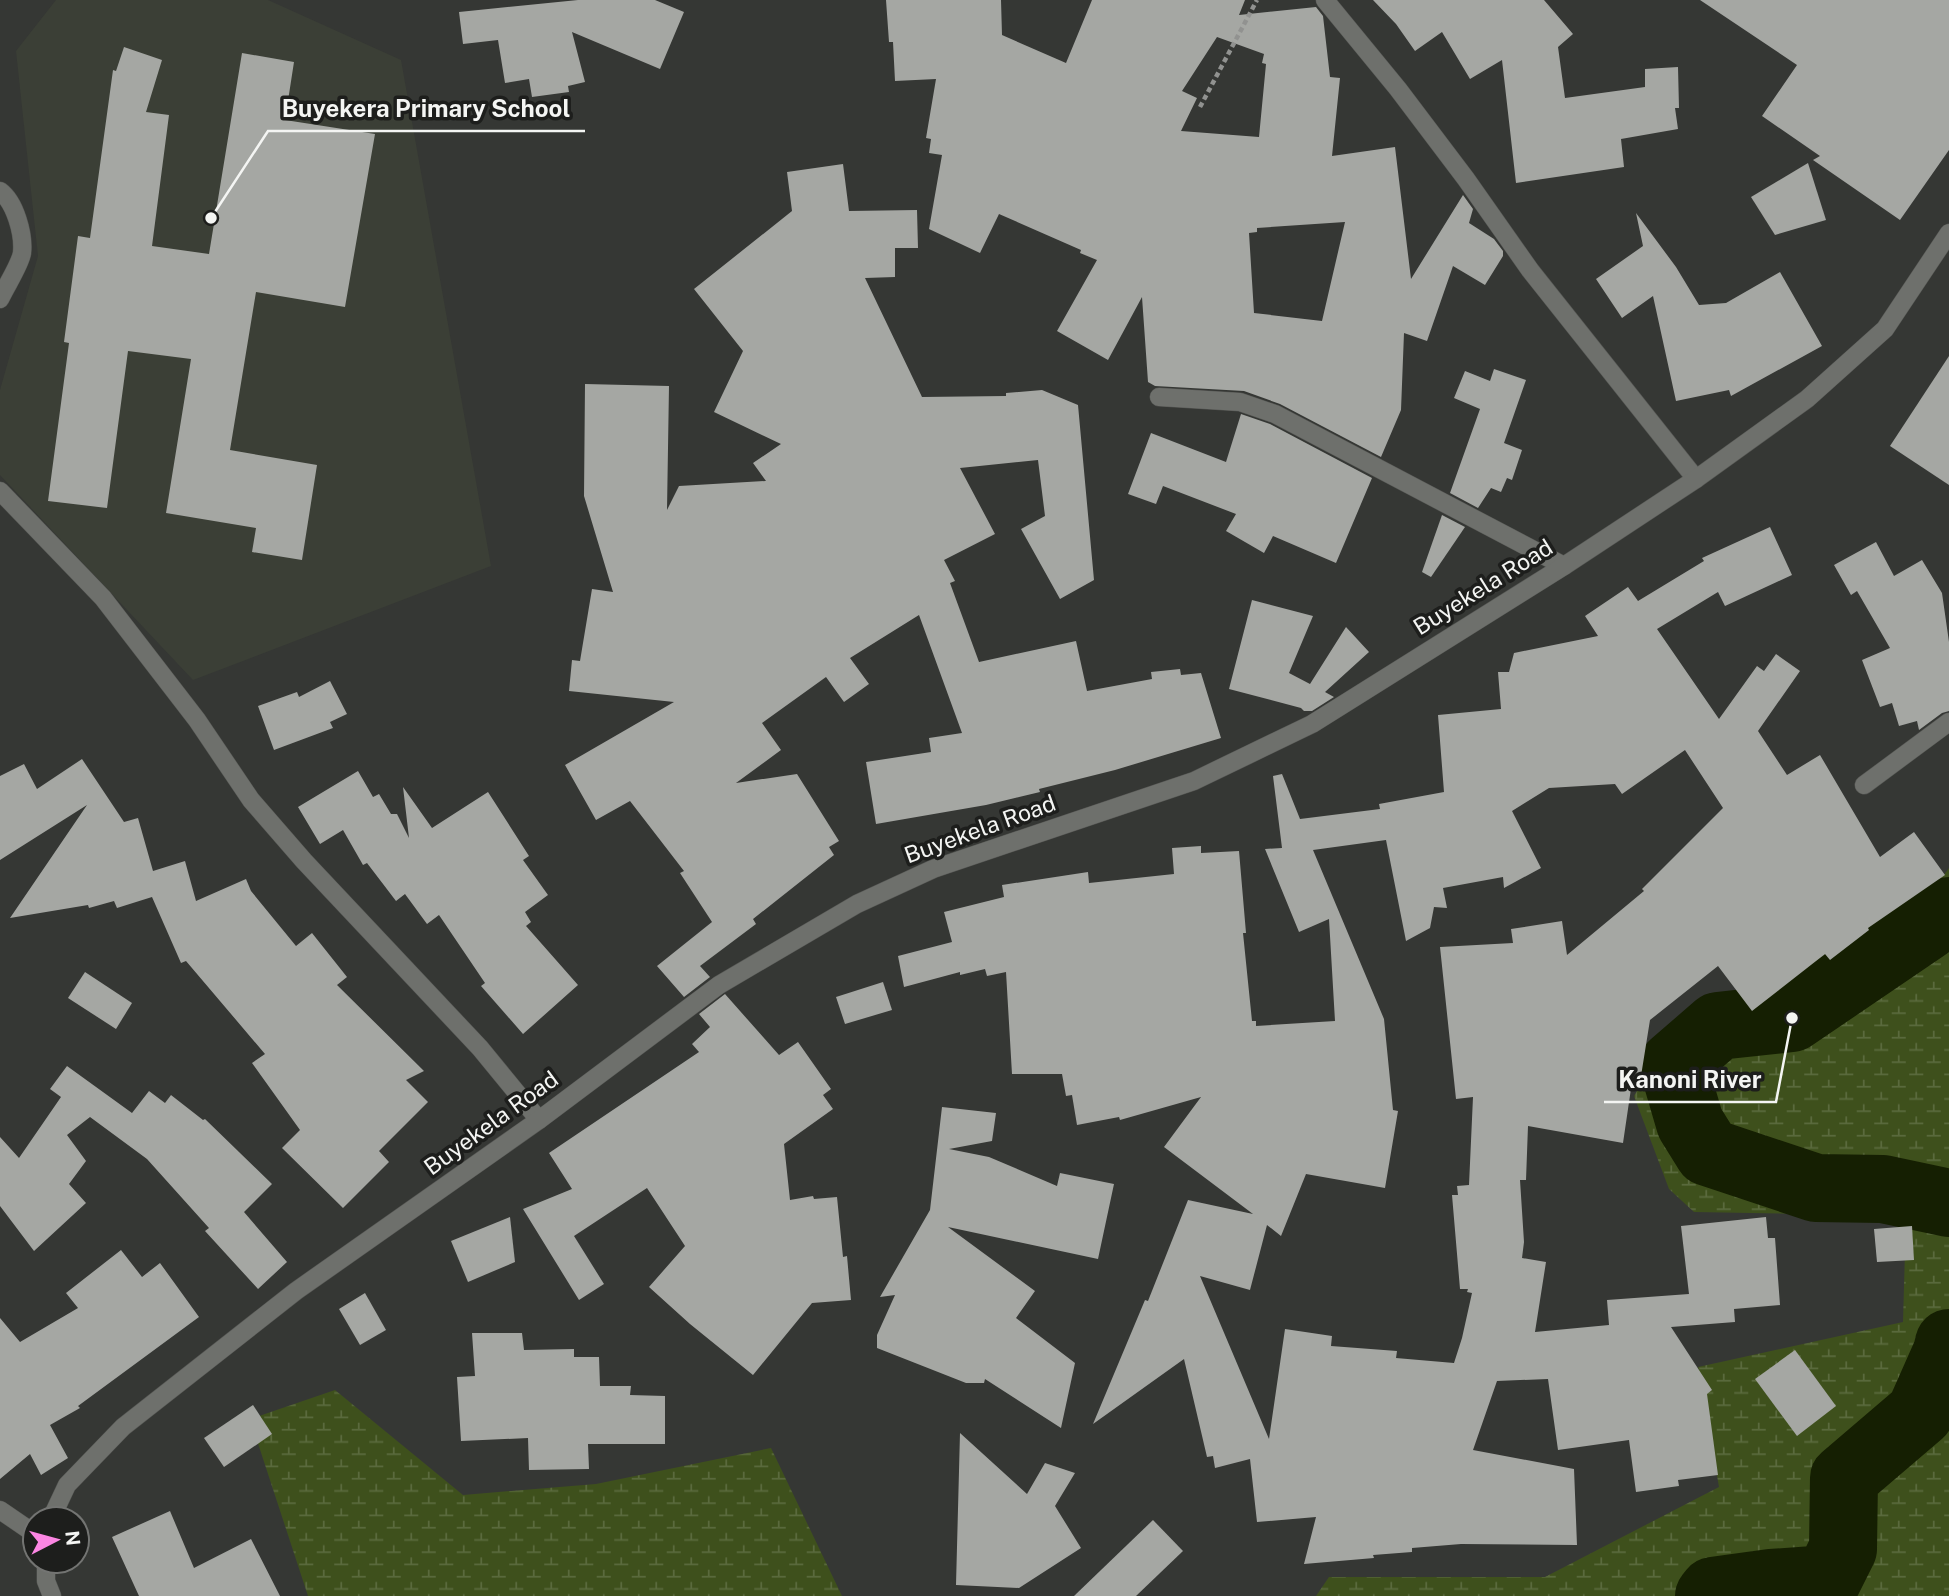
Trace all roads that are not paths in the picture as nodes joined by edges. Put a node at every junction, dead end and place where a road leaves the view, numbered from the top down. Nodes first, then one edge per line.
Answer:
1 (1325, 0) edge
2 (0, 191) edge
3 (1949, 233) edge
4 (0, 299) edge
5 (1159, 397) dead end
6 (1696, 479) junction
7 (0, 491) edge
8 (1564, 566) junction
9 (1949, 722) edge
10 (1864, 785) dead end
11 (539, 1119) junction
12 (58, 1505) edge
13 (0, 1510) edge
14 (21, 1524) edge
15 (46, 1575) edge
16 (52, 1596) edge

1 - 6 street
2 - 4 street
3 - 6 street, Buyekela Road
5 - 8 street
6 - 8 street, Buyekela Road
7 - 11 street
8 - 11 street, Buyekela Road
9 - 10 street
11 - 12 street, Buyekela Road
13 - 14 street
15 - 16 street

